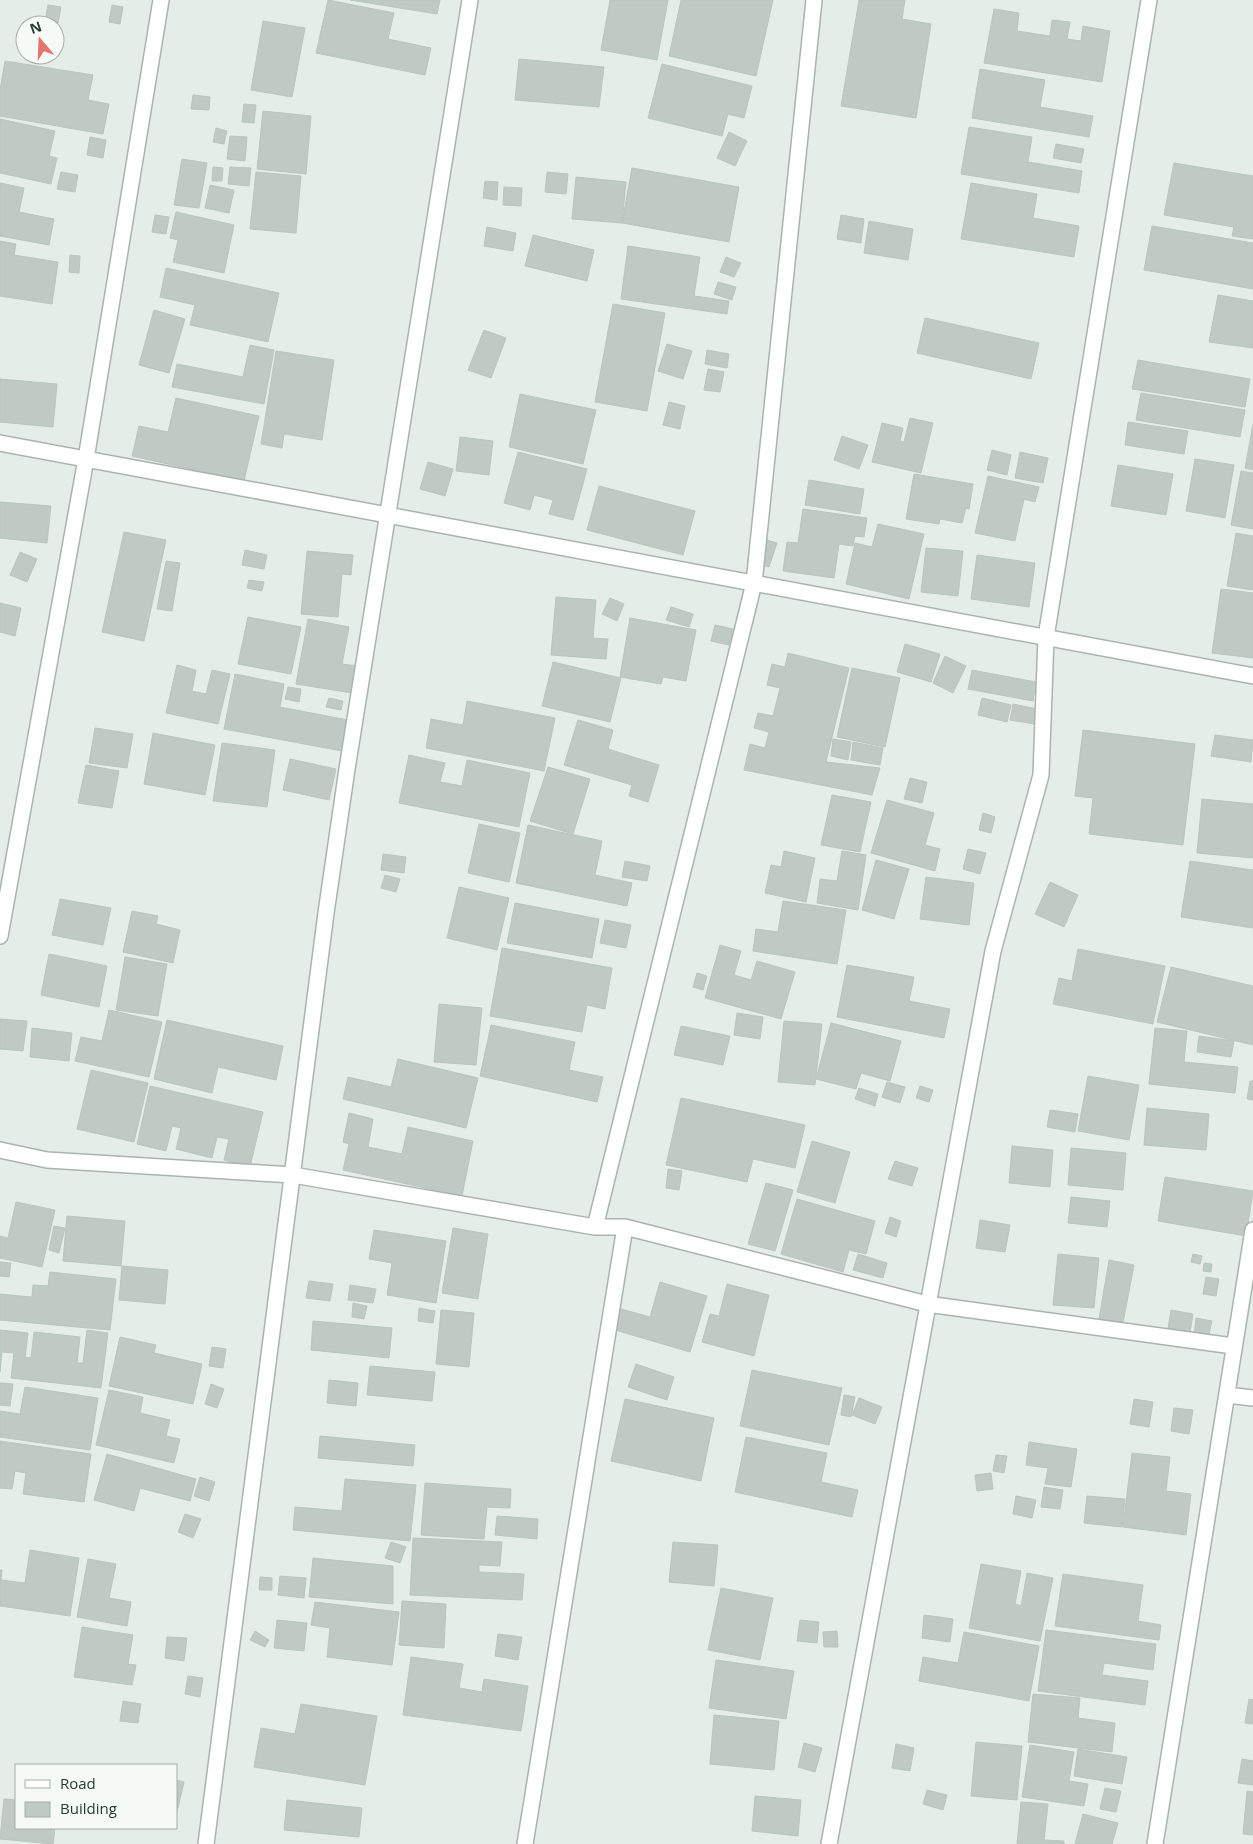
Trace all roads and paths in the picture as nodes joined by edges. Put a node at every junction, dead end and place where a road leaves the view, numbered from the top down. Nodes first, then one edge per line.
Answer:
1 (161, 0) edge
2 (470, 0) edge
3 (814, 0) edge
4 (1149, 0) edge
5 (0, 443) edge
6 (86, 459) junction
7 (388, 515) junction
8 (754, 583) junction
9 (1046, 637) junction
10 (1253, 676) edge
11 (0, 936) edge
12 (0, 1150) edge
13 (293, 1175) junction
14 (595, 1226) junction
15 (625, 1227) junction
16 (1253, 1230) edge
17 (927, 1304) junction
18 (1233, 1346) junction
19 (1227, 1395) junction
20 (1253, 1398) edge
21 (206, 1844) edge
22 (525, 1844) edge
23 (829, 1844) edge
24 (1155, 1844) edge

1 - 6 street
2 - 7 street
3 - 8 street
4 - 9 street
5 - 6 street
6 - 7 street
6 - 11 street
7 - 8 street
7 - 13 street
8 - 9 street
8 - 14 street
9 - 10 street
9 - 17 street
12 - 13 street
13 - 14 street
13 - 21 street
14 - 15 street
15 - 17 street
15 - 22 street
16 - 18 street
17 - 18 street
17 - 23 street
18 - 19 street
19 - 20 street
19 - 24 street

